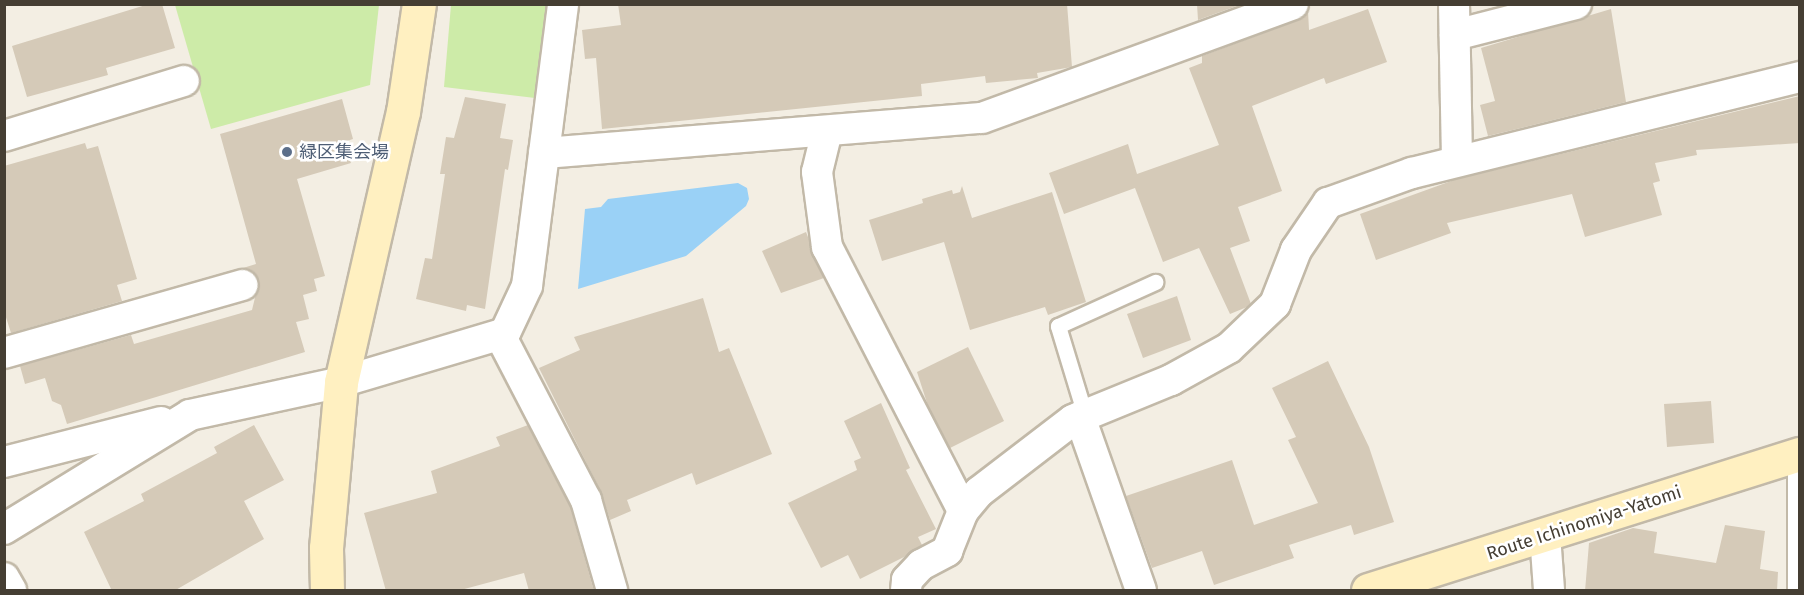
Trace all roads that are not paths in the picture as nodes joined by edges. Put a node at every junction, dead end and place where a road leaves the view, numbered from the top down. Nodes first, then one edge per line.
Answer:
1 (419, 4) edge
2 (563, 4) edge
3 (1293, 4) edge
4 (1454, 4) edge
5 (1576, 4) edge
6 (1455, 35) junction
7 (1800, 77) edge
8 (184, 81) dead end
9 (827, 130) junction
10 (4, 136) edge
11 (544, 153) junction
12 (1457, 161) junction
13 (1155, 282) dead end
14 (242, 285) dead end
15 (500, 335) junction
16 (4, 354) edge
17 (341, 382) junction
18 (190, 415) junction
19 (1083, 416) junction
20 (1797, 454) edge
21 (4, 462) edge
22 (963, 511) junction
23 (4, 529) edge
24 (1545, 535) junction
25 (4, 578) edge
26 (11, 591) edge
27 (327, 591) edge
28 (612, 591) edge
29 (906, 591) edge
30 (1141, 591) edge
31 (1368, 591) edge
32 (1549, 591) edge
33 (1796, 591) edge

1 - 17 street
2 - 11 street
3 - 9 street
4 - 6 street
5 - 6 street
6 - 12 street
7 - 12 street
8 - 10 street
9 - 11 street
9 - 22 street
11 - 15 street
12 - 19 street
13 - 19 lane
14 - 16 street
15 - 17 street
15 - 28 street
17 - 18 street
17 - 27 street
18 - 21 street
18 - 23 street
19 - 22 street
19 - 30 street
20 - 24 street, Route Ichinomiya-Yatomi
20 - 33 lane
22 - 29 street
24 - 31 street, Route Ichinomiya-Yatomi
24 - 32 street
25 - 26 street

